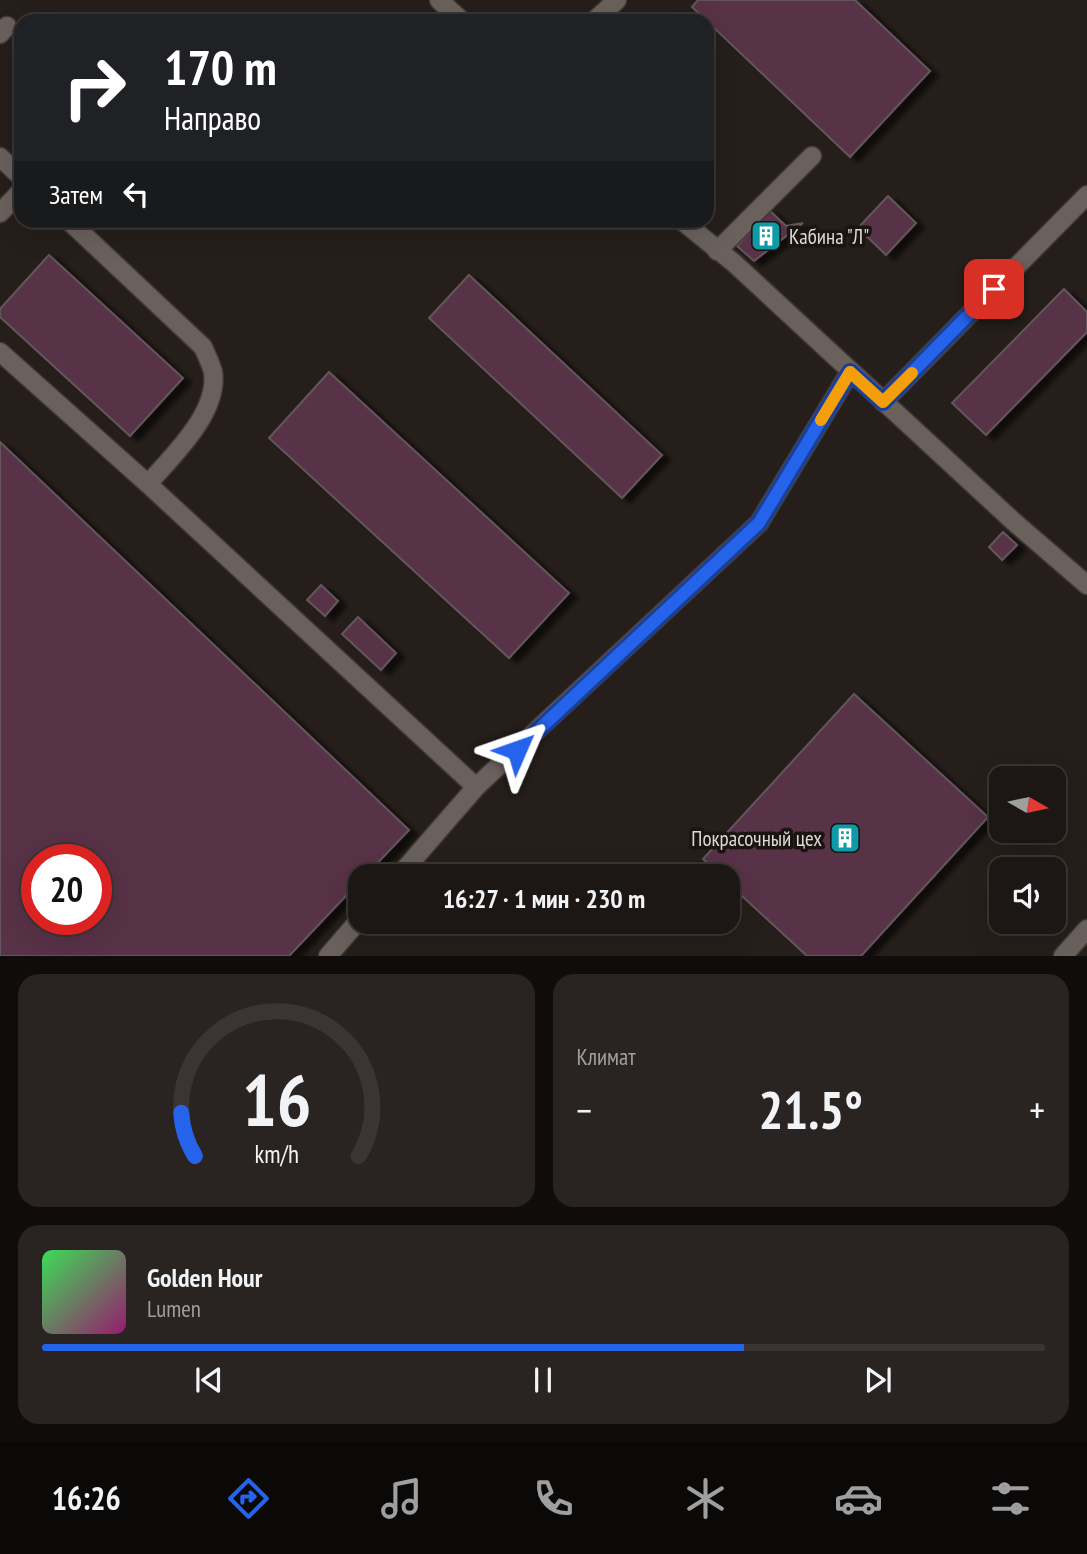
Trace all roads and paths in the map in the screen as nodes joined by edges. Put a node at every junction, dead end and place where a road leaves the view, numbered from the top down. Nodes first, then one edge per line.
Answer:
1 (439, 0) edge
2 (617, 0) edge
3 (454, 14) edge
4 (602, 14) edge
5 (812, 156) dead end
6 (0, 157) edge
7 (14, 170) edge
8 (1087, 195) edge
9 (14, 198) edge
10 (0, 213) edge
11 (77, 228) edge
12 (690, 228) edge
13 (717, 251) junction
14 (0, 352) edge
15 (850, 372) junction
16 (883, 402) junction
17 (148, 484) junction
18 (1087, 585) edge
19 (476, 787) junction
20 (409, 864) edge
21 (1087, 929) edge
22 (348, 933) edge
23 (328, 956) edge
24 (1063, 956) edge

1 - 3 lane
2 - 4 lane
5 - 13 lane
6 - 7 lane
8 - 16 lane
9 - 10 lane
11 - 17 lane
12 - 13 lane
13 - 15 lane
14 - 17 lane
15 - 16 lane
15 - 19 lane
16 - 18 lane
17 - 19 lane
19 - 20 lane
21 - 24 lane
22 - 23 lane

